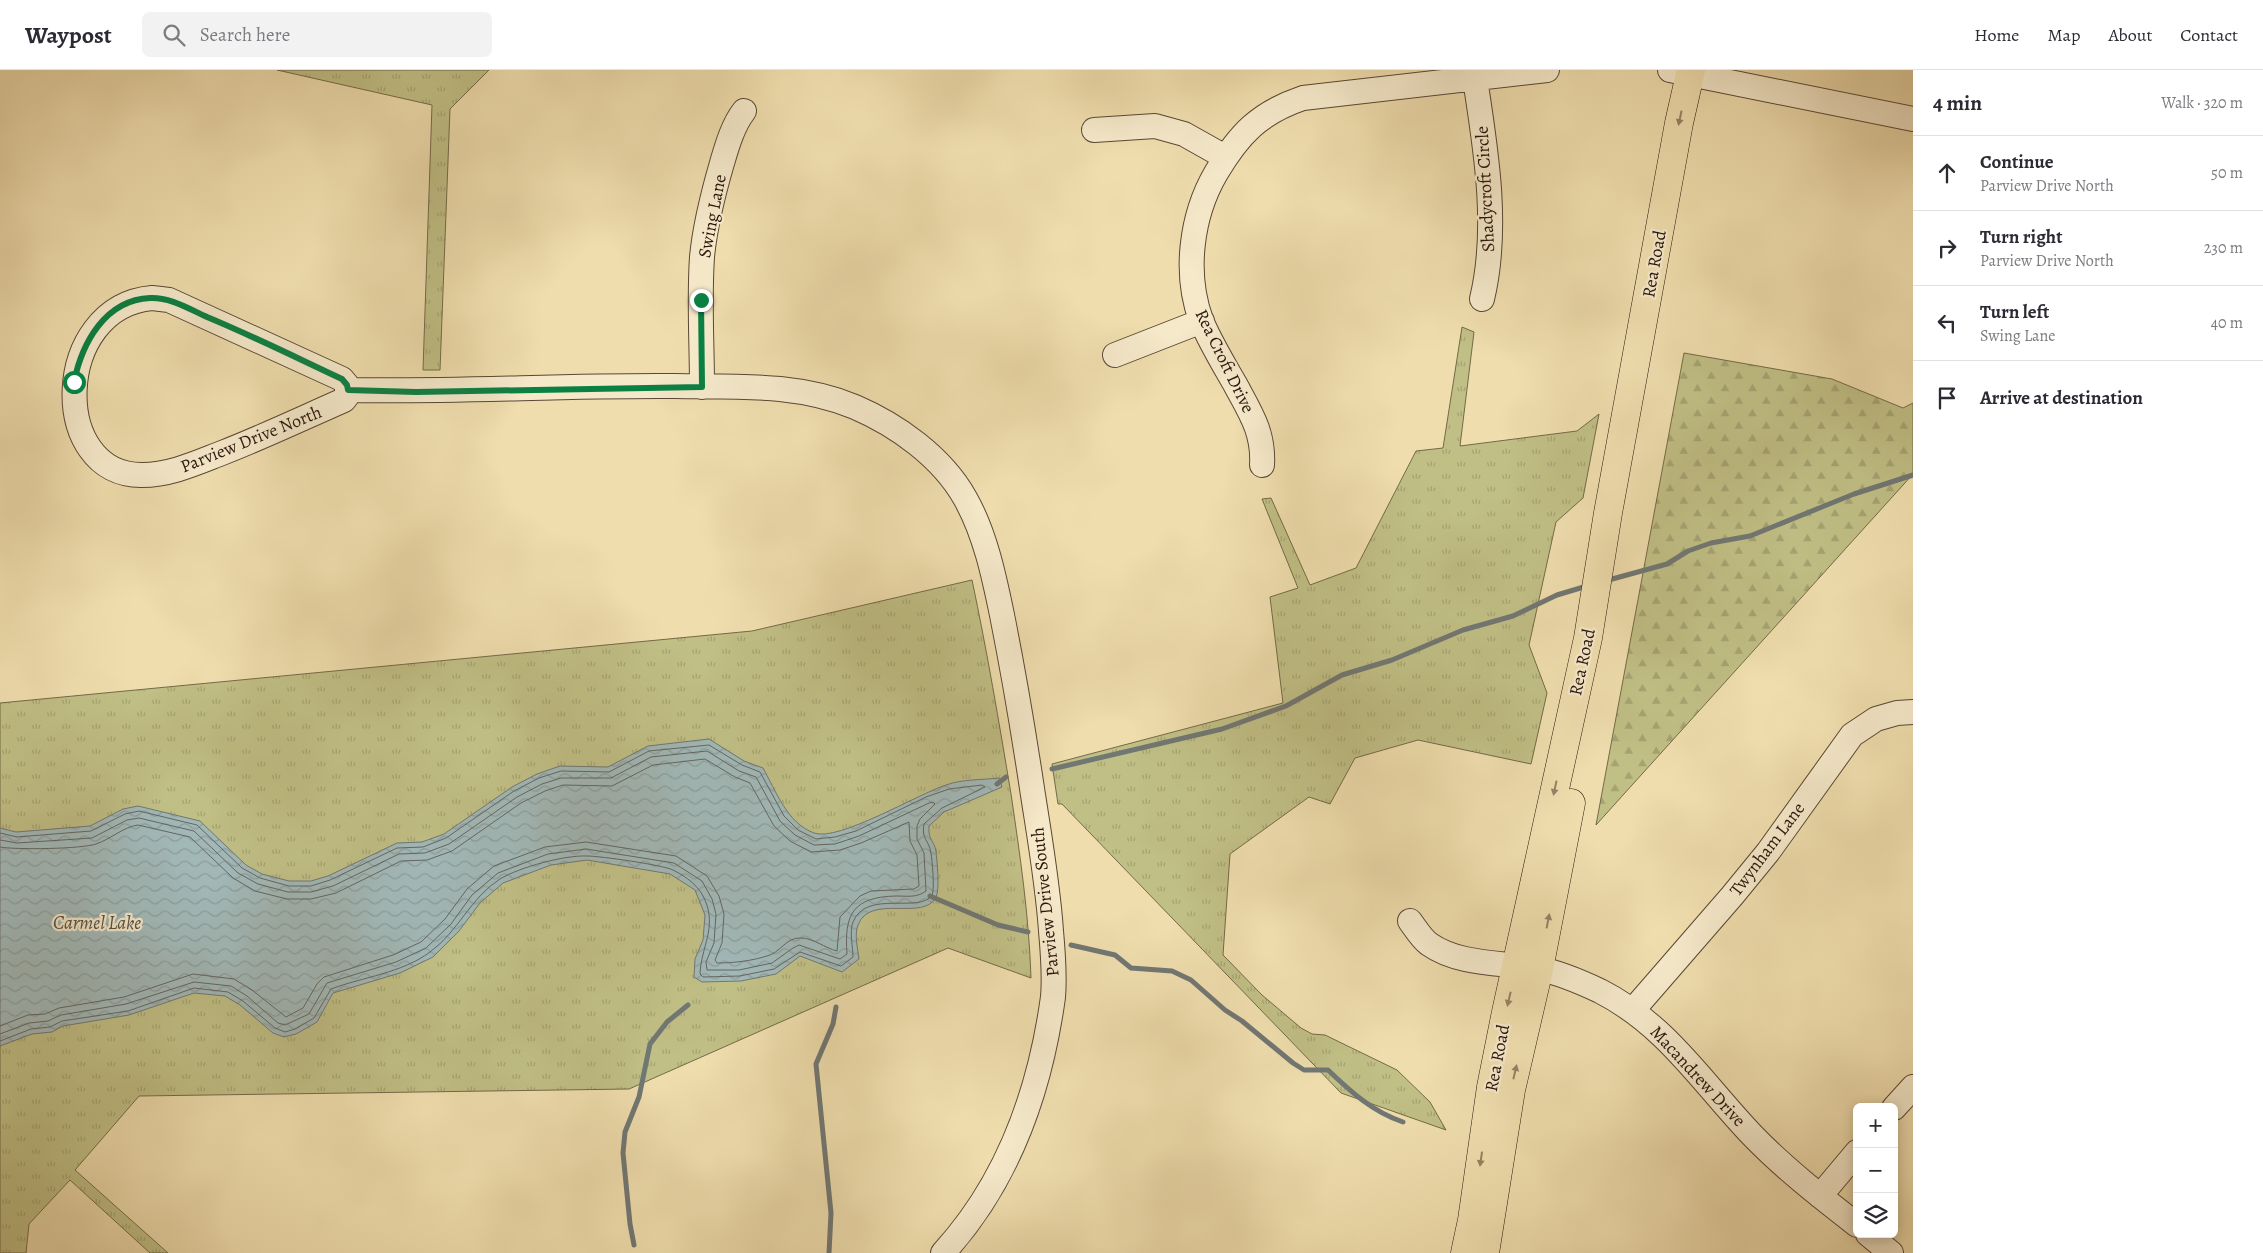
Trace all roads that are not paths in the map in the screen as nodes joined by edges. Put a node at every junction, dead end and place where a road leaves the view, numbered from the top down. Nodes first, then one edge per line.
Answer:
1 (1547, 70) edge
2 (1694, 72) edge
3 (1475, 79) junction
4 (744, 111) dead end
5 (1913, 119) edge
6 (1094, 130) dead end
7 (1225, 157) junction
8 (1482, 299) dead end
9 (1202, 321) junction
10 (1115, 355) dead end
11 (348, 387) junction
12 (702, 387) junction
13 (1262, 465) dead end
14 (1913, 712) edge
15 (1410, 920) dead end
16 (1528, 968) junction
17 (1633, 1010) junction
18 (1913, 1087) edge
19 (1898, 1104) edge
20 (1853, 1157) edge
21 (1820, 1196) junction
22 (1853, 1223) edge
23 (1873, 1238) edge
24 (943, 1253) edge
25 (1465, 1253) edge
26 (1485, 1253) edge
27 (1892, 1253) edge

1 - 3 street, Rea Croft Drive
2 - 5 street
2 - 16 main road, Rea Road
3 - 7 street, Rea Croft Drive
3 - 8 street, Shadycroft Circle
4 - 12 street, Swing Lane
6 - 7 street
7 - 9 street, Rea Croft Drive
9 - 10 street
9 - 13 street, Rea Croft Drive
11 - 11 street, Parview Drive North
11 - 12 street
12 - 24 street, Parview Drive South
14 - 17 street, Twynham Lane
15 - 16 street, Macandrew Drive
16 - 17 street, Macandrew Drive
16 -> 25 main road, Rea Road
26 -> 16 main road, Rea Road
17 - 21 street, Macandrew Drive
18 - 19 street
20 - 21 street
21 - 22 street, Macandrew Drive
23 - 27 street

